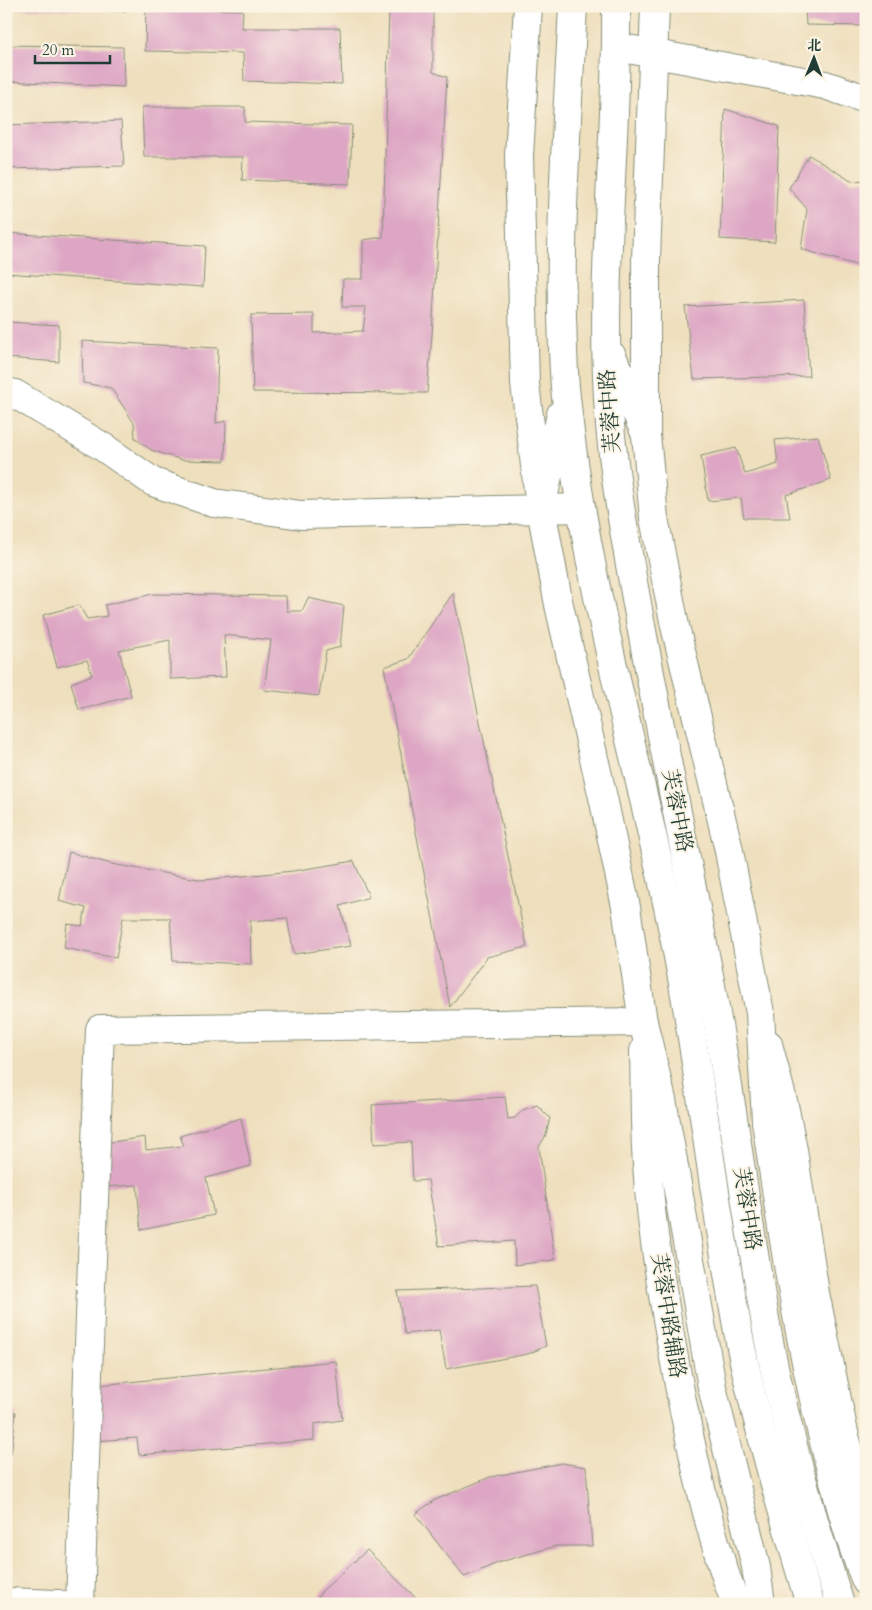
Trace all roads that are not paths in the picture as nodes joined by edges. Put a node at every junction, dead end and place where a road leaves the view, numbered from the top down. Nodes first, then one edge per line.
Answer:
1 (528, 6) edge
2 (573, 6) edge
3 (616, 6) edge
4 (655, 6) edge
5 (617, 47) junction
6 (653, 54) junction
7 (866, 99) edge
8 (606, 341) junction
9 (6, 392) edge
10 (565, 396) junction
11 (646, 435) junction
12 (581, 508) junction
13 (541, 509) junction
14 (760, 1013) junction
15 (643, 1022) junction
16 (866, 1509) edge
17 (866, 1581) edge
18 (6, 1602) edge
19 (58, 1604) edge
20 (80, 1604) edge
21 (742, 1604) edge
22 (810, 1604) edge
23 (840, 1604) edge

1 - 13 main road
2 - 10 main road, 芙蓉中路
3 - 5 main road, 芙蓉中路
4 - 6 main road
5 - 6 main road
5 - 8 main road, 芙蓉中路
6 - 7 main road
6 - 11 main road
8 - 11 main road
8 - 23 main road, 芙蓉中路
9 - 13 main road
10 - 12 main road, 芙蓉中路
10 - 13 main road
11 - 14 main road
12 - 13 main road
12 - 22 main road, 芙蓉中路
13 - 15 main road
14 - 16 main road
14 - 17 main road
15 - 20 main road
15 - 21 main road, 芙蓉中路辅路
15 - 21 main road
18 - 19 main road

